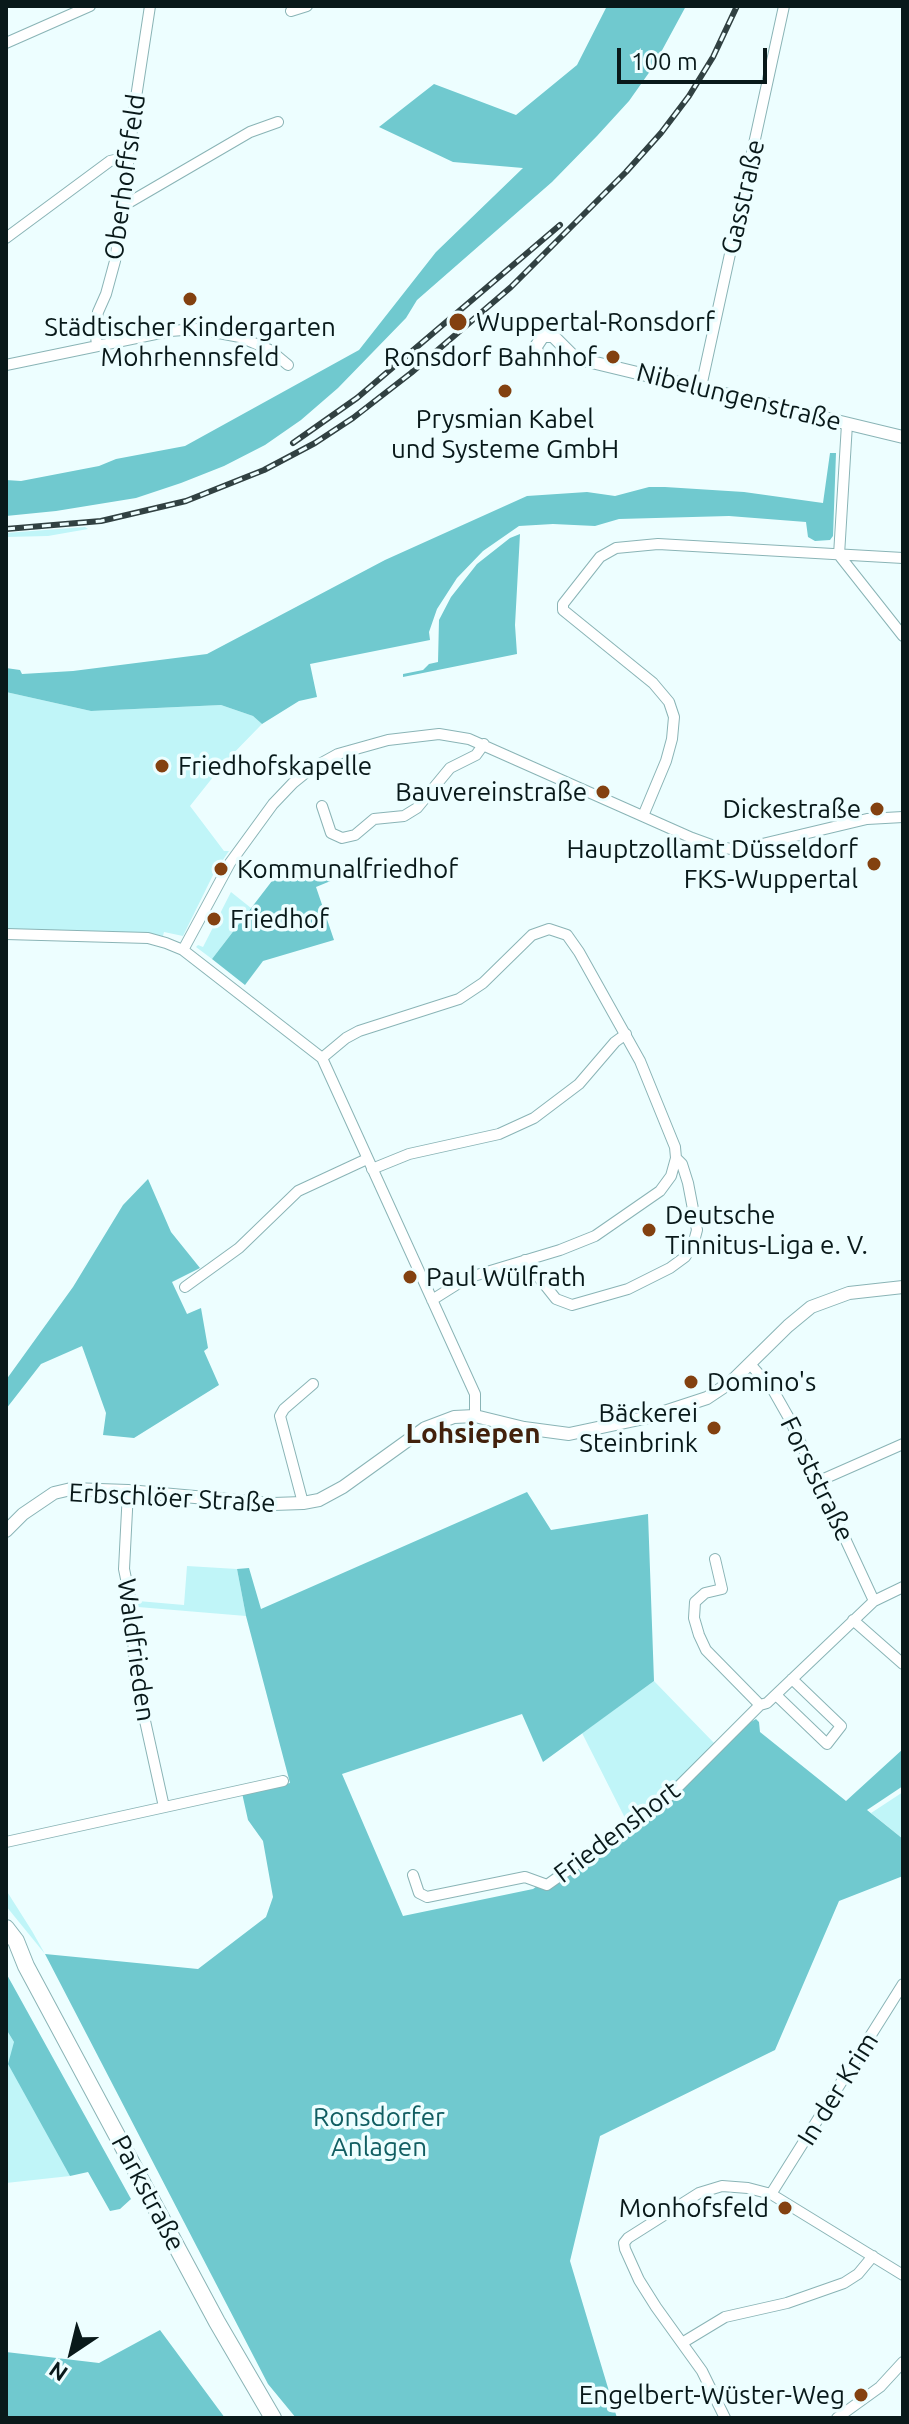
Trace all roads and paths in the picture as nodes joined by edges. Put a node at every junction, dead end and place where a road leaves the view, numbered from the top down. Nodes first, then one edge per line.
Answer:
1 (90, 6) edge
2 (150, 6) edge
3 (307, 6) edge
4 (784, 6) edge
5 (291, 11) dead end
6 (6, 43) edge
7 (278, 122) dead end
8 (128, 157) junction
9 (123, 206) junction
10 (6, 238) edge
11 (97, 345) junction
12 (575, 358) dead end
13 (6, 365) edge
14 (288, 365) dead end
15 (701, 387) junction
16 (847, 424) junction
17 (903, 437) edge
18 (839, 555) junction
19 (903, 558) edge
20 (903, 636) edge
21 (484, 744) junction
22 (322, 806) dead end
23 (643, 816) junction
24 (903, 817) edge
25 (6, 934) edge
26 (183, 950) junction
27 (626, 1034) junction
28 (322, 1058) junction
29 (676, 1158) junction
30 (369, 1164) junction
31 (525, 1260) junction
32 (185, 1287) dead end
33 (903, 1287) edge
34 (432, 1300) junction
35 (750, 1364) junction
36 (313, 1384) dead end
37 (475, 1416) junction
38 (903, 1444) edge
39 (819, 1481) junction
40 (128, 1491) junction
41 (303, 1503) junction
42 (6, 1531) edge
43 (715, 1559) dead end
44 (903, 1587) edge
45 (874, 1601) junction
46 (853, 1620) junction
47 (903, 1664) edge
48 (792, 1679) junction
49 (776, 1695) junction
50 (760, 1705) junction
51 (283, 1781) dead end
52 (164, 1807) junction
53 (6, 1842) edge
54 (413, 1875) dead end
55 (6, 1928) edge
56 (6, 1947) edge
57 (26, 1966) junction
58 (903, 1984) edge
59 (771, 2194) junction
60 (873, 2256) junction
61 (903, 2275) edge
62 (682, 2343) junction
63 (903, 2362) edge
64 (273, 2418) edge
65 (725, 2418) edge
66 (837, 2418) edge

1 - 6 street
2 - 8 street, Oberhoffsfeld
3 - 5 street
4 - 15 street, Gasstraße
7 - 9 street
8 - 9 street, Oberhoffsfeld
8 - 10 street
9 - 11 street, Oberhoffsfeld
11 - 13 street
11 - 14 street
12 - 15 street, Nibelungenstraße
15 - 16 street, Nibelungenstraße
16 - 17 street, Nibelungenstraße
16 - 18 street
18 - 19 street
18 - 20 street
18 - 23 street
21 - 22 street
21 - 23 street
21 - 26 street
23 - 24 street
25 - 26 street
26 - 28 street
27 - 28 street
27 - 29 street
27 - 30 street
28 - 30 street
29 - 31 street
29 - 31 street
30 - 32 street
30 - 34 street
31 - 34 street
33 - 35 street, Erbschlöer Straße
34 - 37 street
35 - 37 street, Erbschlöer Straße
35 - 39 street, Forststraße
36 - 41 street, Erbschlöer Straße
37 - 41 street, Erbschlöer Straße
38 - 39 street
39 - 45 street, Forststraße
40 - 41 street, Erbschlöer Straße
40 - 42 street, Erbschlöer Straße
40 - 52 street, Waldfrieden
43 - 50 street
44 - 45 street, Friedenshort
45 - 46 street, Friedenshort
46 - 47 street
46 - 48 street, Friedenshort
48 - 49 street, Friedenshort
48 - 49 street
49 - 50 street, Friedenshort
50 - 54 street, Friedenshort
51 - 52 street
52 - 53 street
55 - 57 main road, Parkstraße
56 - 57 main road, Parkstraße
57 - 64 main road, Parkstraße
58 - 59 street, In der Krim
59 - 60 street
59 - 62 street
60 - 61 street
60 - 62 street
62 - 65 street
63 - 66 street

